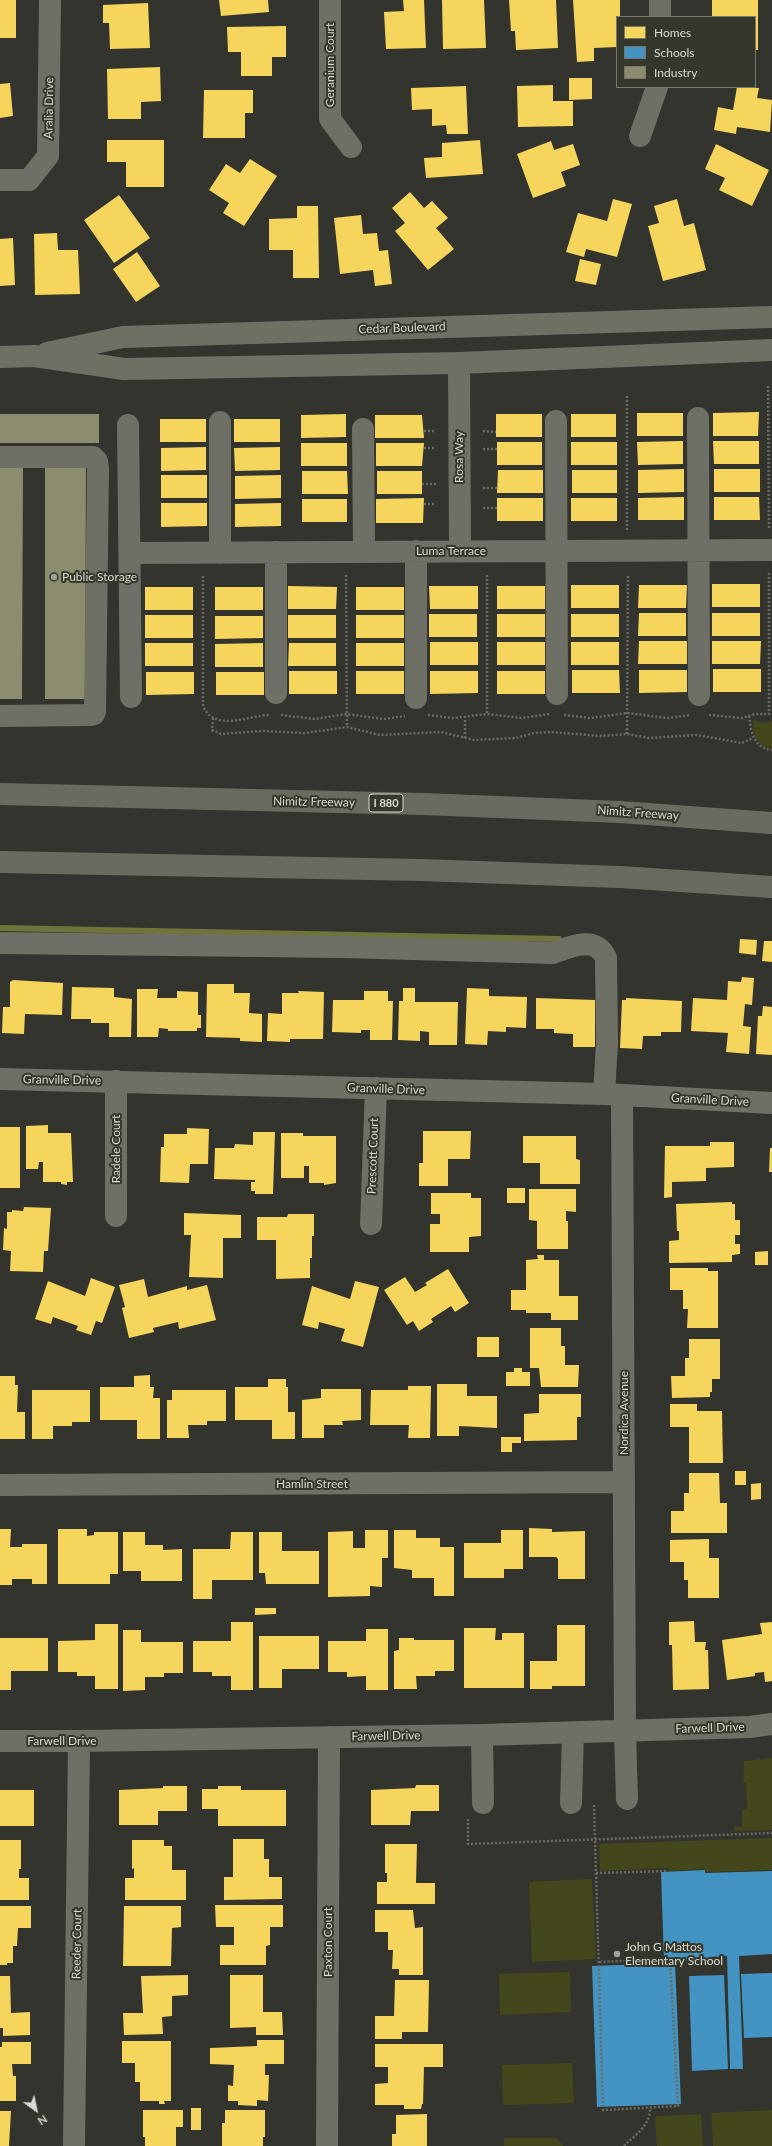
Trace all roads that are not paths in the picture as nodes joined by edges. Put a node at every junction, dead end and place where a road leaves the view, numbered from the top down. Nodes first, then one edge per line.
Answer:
1 (50, 0) edge
2 (330, 0) edge
3 (660, 0) edge
4 (660, 16) edge
5 (657, 88) edge
6 (640, 136) dead end
7 (351, 147) dead end
8 (0, 180) edge
9 (772, 317) edge
10 (772, 350) edge
11 (34, 356) junction
12 (0, 357) edge
13 (459, 363) junction
14 (698, 418) dead end
15 (556, 421) dead end
16 (220, 422) dead end
17 (128, 425) dead end
18 (363, 429) dead end
19 (0, 456) edge
20 (770, 540) edge
21 (460, 550) junction
22 (416, 551) junction
23 (699, 551) junction
24 (276, 552) junction
25 (364, 552) junction
26 (557, 552) junction
27 (130, 553) junction
28 (220, 553) junction
29 (276, 693) dead end
30 (557, 694) dead end
31 (699, 695) dead end
32 (131, 698) dead end
33 (416, 698) dead end
34 (0, 716) edge
35 (0, 794) edge
36 (772, 823) edge
37 (0, 862) edge
38 (772, 887) edge
39 (0, 943) edge
40 (0, 1080) edge
41 (116, 1081) junction
42 (376, 1088) junction
43 (613, 1095) junction
44 (772, 1103) edge
45 (116, 1216) dead end
46 (370, 1224) dead end
47 (624, 1482) junction
48 (0, 1485) edge
49 (772, 1724) edge
50 (625, 1732) junction
51 (573, 1733) junction
52 (482, 1735) junction
53 (329, 1737) junction
54 (0, 1740) edge
55 (79, 1741) junction
56 (627, 1799) dead end
57 (571, 1803) dead end
58 (475, 1807) road end
59 (74, 2146) edge
60 (327, 2146) edge

1 - 8 street, Aralia Drive
2 - 7 street, Geranium Court
3 - 4 street
5 - 6 street
9 - 11 main road, Cedar Boulevard
10 - 13 main road, Cedar Boulevard
11 - 12 main road, Cedar Boulevard
11 - 13 main road, Cedar Boulevard
13 - 21 street, Rosa Way
14 - 23 street
15 - 26 street
16 - 28 street
17 - 27 street
18 - 25 street
19 - 34 street
20 - 23 street, Luma Terrace
21 - 22 street, Luma Terrace
21 - 26 street, Luma Terrace
22 - 25 street, Luma Terrace
22 - 33 street
23 - 26 street, Luma Terrace
23 - 31 street
24 - 25 street, Luma Terrace
24 - 28 street, Luma Terrace
24 - 29 street
26 - 30 street
27 - 28 street, Luma Terrace
27 - 32 street
35 - 36 highway, Nimitz Freeway / I 880
37 - 38 highway
39 - 43 street, Nordica Avenue
40 - 41 street, Granville Drive
41 - 42 street, Granville Drive
41 - 45 street, Radele Court
42 - 43 street, Granville Drive
42 - 46 street, Prescott Court
43 - 44 street, Granville Drive
43 - 47 street, Nordica Avenue
47 - 48 street, Hamlin Street
47 - 50 street, Nordica Avenue
49 - 50 street, Farwell Drive
50 - 51 street, Farwell Drive
50 - 56 street, Nordica Avenue
51 - 52 street, Farwell Drive
51 - 57 street
52 - 53 street, Farwell Drive
52 - 58 street
53 - 55 street, Farwell Drive
53 - 60 street, Paxton Court
54 - 55 street, Farwell Drive
55 - 59 street, Reeder Court

